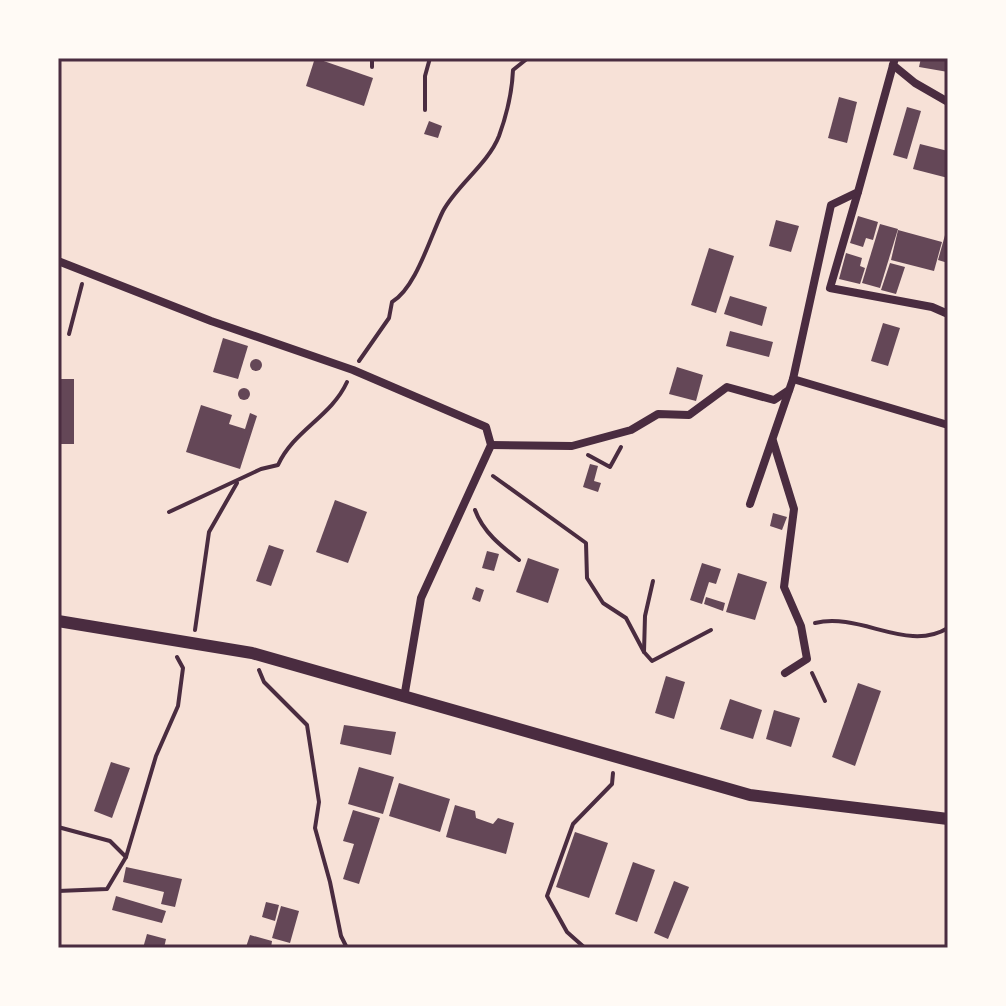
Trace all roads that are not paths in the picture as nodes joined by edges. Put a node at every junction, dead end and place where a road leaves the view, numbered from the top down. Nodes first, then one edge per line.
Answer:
1 (894, 61) edge
2 (948, 102) edge
3 (858, 192) junction
4 (58, 261) edge
5 (948, 314) edge
6 (793, 379) junction
7 (790, 390) junction
8 (948, 425) edge
9 (772, 440) junction
10 (491, 445) junction
11 (750, 504) dead end
12 (58, 621) edge
13 (785, 673) dead end
14 (404, 698) junction
15 (948, 819) edge

1 - 2 street
1 - 3 street
3 - 5 street
3 - 6 street
4 - 10 street
6 - 7 street
6 - 8 street
7 - 9 street
7 - 10 street
9 - 11 street
9 - 13 street
10 - 14 street
12 - 14 street
14 - 15 street

